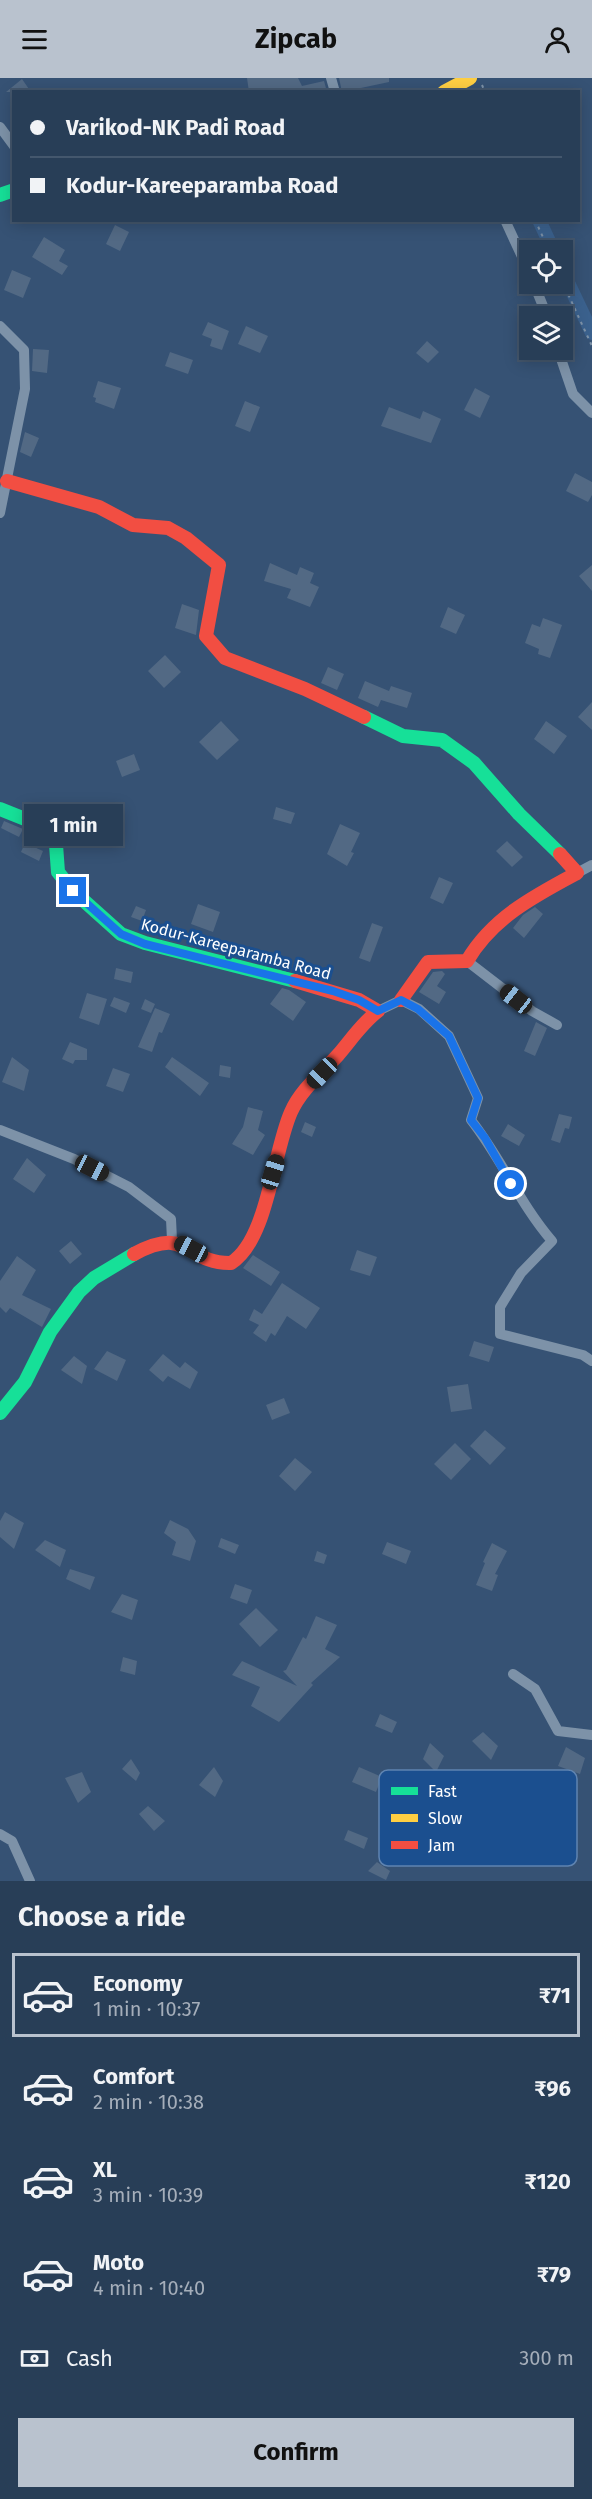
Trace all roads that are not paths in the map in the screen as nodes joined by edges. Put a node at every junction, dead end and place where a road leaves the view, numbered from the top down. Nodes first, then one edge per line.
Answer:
1 (470, 78) edge
2 (448, 90) edge
3 (0, 128) edge
4 (12, 143) edge
5 (506, 222) edge
6 (519, 250) edge
7 (0, 326) edge
8 (561, 360) edge
9 (592, 413) edge
10 (7, 481) junction
11 (0, 513) edge
12 (0, 809) edge
13 (592, 865) edge
14 (577, 873) junction
15 (467, 961) junction
16 (401, 1000) junction
17 (378, 1011) junction
18 (557, 1025) dead end
19 (0, 1130) edge
20 (172, 1240) junction
21 (592, 1361) edge
22 (0, 1413) edge
23 (513, 1674) dead end
24 (592, 1735) edge
25 (0, 1834) edge
26 (30, 1881) edge

1 - 2 street
3 - 4 street
5 - 6 street
7 - 10 street
8 - 9 street
10 - 11 street
10 - 14 street
12 - 17 street, Kodur-Kareeparamba Road
13 - 14 street
14 - 15 street
15 - 16 street
15 - 18 street
16 - 17 street
16 - 21 street
17 - 20 street
19 - 20 street
20 - 22 street
23 - 24 street
25 - 26 street

